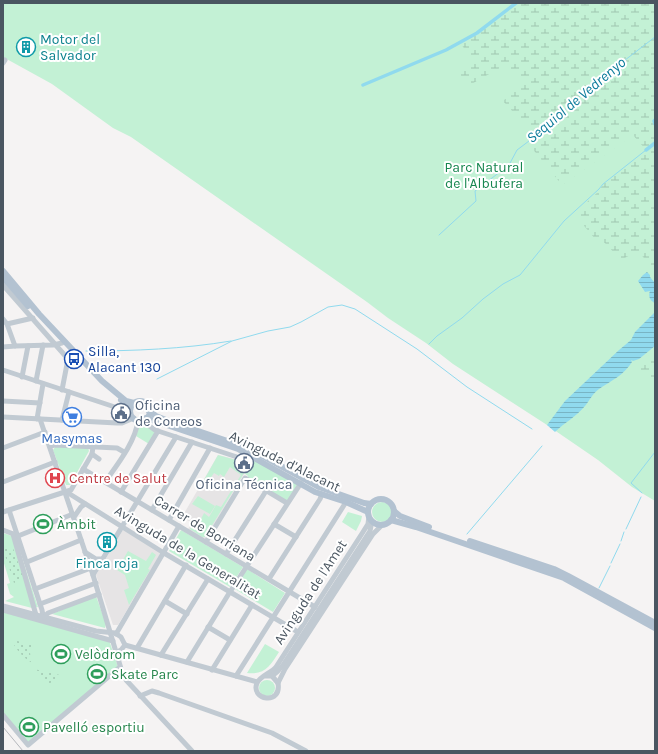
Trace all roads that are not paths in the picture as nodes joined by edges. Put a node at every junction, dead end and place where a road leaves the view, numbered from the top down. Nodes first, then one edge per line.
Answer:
1 (3, 271) edge
2 (3, 277) edge
3 (3, 285) edge
4 (9, 292) junction
5 (3, 295) edge
6 (33, 318) junction
7 (3, 319) edge
8 (7, 324) junction
9 (58, 344) junction
10 (43, 345) junction
11 (15, 346) junction
12 (28, 346) junction
13 (3, 347) edge
14 (3, 370) edge
15 (22, 377) junction
16 (36, 381) junction
17 (43, 384) junction
18 (62, 390) junction
19 (70, 392) junction
20 (3, 401) edge
21 (40, 403) junction
22 (134, 403) junction
23 (130, 410) junction
24 (149, 411) junction
25 (3, 417) edge
26 (39, 419) junction
27 (141, 419) junction
28 (62, 420) junction
29 (172, 427) junction
30 (158, 431) junction
31 (45, 432) junction
32 (165, 434) junction
33 (176, 437) junction
34 (192, 442) junction
35 (50, 446) junction
36 (93, 447) junction
37 (3, 448) edge
38 (210, 448) junction
39 (124, 452) junction
40 (92, 454) junction
41 (238, 457) dead end
42 (99, 458) dead end
43 (55, 462) junction
44 (83, 469) junction
45 (3, 482) edge
46 (105, 482) junction
47 (301, 484) junction
48 (266, 490) junction
49 (65, 491) junction
50 (121, 492) junction
51 (322, 494) junction
52 (138, 502) junction
53 (346, 502) junction
54 (288, 503) junction
55 (85, 504) junction
56 (371, 504) junction
57 (9, 510) junction
58 (152, 510) junction
59 (394, 511) junction
60 (3, 512) edge
61 (73, 516) junction
62 (370, 516) junction
63 (169, 520) junction
64 (391, 520) junction
65 (274, 524) junction
66 (382, 525) junction
67 (123, 526) junction
68 (179, 526) junction
69 (3, 530) edge
70 (16, 535) junction
71 (296, 537) junction
72 (81, 540) junction
73 (206, 542) junction
74 (85, 552) junction
75 (164, 552) junction
76 (226, 554) junction
77 (102, 559) junction
78 (27, 562) junction
79 (186, 565) junction
80 (247, 566) junction
81 (91, 568) junction
82 (93, 575) junction
83 (208, 579) junction
84 (269, 579) junction
85 (96, 583) junction
86 (36, 589) junction
87 (230, 592) junction
88 (290, 592) junction
89 (99, 594) junction
90 (165, 601) junction
91 (40, 604) junction
92 (252, 605) junction
93 (3, 606) edge
94 (315, 607) junction
95 (3, 610) edge
96 (187, 614) junction
97 (36, 615) junction
98 (43, 617) junction
99 (273, 617) junction
100 (655, 623) edge
101 (208, 627) junction
102 (655, 628) edge
103 (298, 632) junction
104 (114, 633) junction
105 (230, 640) junction
106 (113, 641) junction
107 (125, 645) junction
108 (137, 648) junction
109 (116, 653) junction
110 (161, 655) junction
111 (187, 662) junction
112 (120, 667) junction
113 (212, 670) junction
114 (236, 676) junction
115 (264, 676) junction
116 (272, 676) junction
117 (257, 682) junction
118 (278, 683) junction
119 (140, 696) junction
120 (3, 715) edge
121 (192, 751) edge
122 (306, 751) edge

1 - 22 main road
2 - 9 main road
3 - 4 street
4 - 5 street
4 - 6 street
6 - 8 street
6 - 9 street
7 - 8 street
8 - 11 street
9 - 10 street
9 - 18 street
9 - 23 main road
10 - 12 street
10 - 16 street
11 - 12 street
11 - 13 street
12 - 15 street
14 - 15 street
15 - 16 street
16 - 17 street
17 - 18 street
17 - 21 street
18 - 19 street
19 - 23 street
19 - 28 street
20 - 21 street
21 - 26 street
22 - 23 main road
22 - 24 main road
23 - 27 main road
24 - 27 main road
24 - 56 main road, Avinguda d'Alacant
25 - 26 street
26 - 28 street
26 - 31 street
27 - 28 street
27 - 29 main road, Avinguda d'Alacant
27 - 30 street, Avinguda d'Alacant
27 - 39 street
29 - 32 street
29 - 47 main road, Avinguda d'Alacant
30 - 32 street, Avinguda d'Alacant
30 - 50 street
31 - 35 street
31 - 37 street
32 - 33 street, Avinguda d'Alacant
33 - 34 street, Avinguda d'Alacant
33 - 52 street
34 - 38 street, Avinguda d'Alacant
34 - 58 street
35 - 36 street
35 - 43 street
36 - 39 street
36 - 40 street
38 - 41 street, Avinguda d'Alacant
38 - 63 street
39 - 46 street
40 - 42 street
40 - 44 street
43 - 45 street
43 - 49 street
44 - 46 street, Carrer de Borriana
44 - 49 street
46 - 50 street, Carrer de Borriana
47 - 51 main road, Avinguda d'Alacant
47 - 54 street
48 - 54 street
48 - 73 street
48 - 76 street
49 - 55 street, Avinguda de la Generalitat
49 - 57 street
49 - 61 street
50 - 52 street, Carrer de Borriana
51 - 53 main road, Avinguda d'Alacant
51 - 71 street
52 - 58 street, Carrer de Borriana
52 - 67 street
53 - 62 main road, Avinguda d'Alacant
53 - 88 street
54 - 65 street
55 - 61 street
55 - 67 street, Avinguda de la Generalitat
56 - 59 main road
56 - 62 main road
57 - 60 street
57 - 70 street
58 - 63 street, Carrer de Borriana
59 - 64 main road
59 - 100 main road
61 - 70 street
61 - 72 street
62 - 66 main road
62 - 94 street, Avinguda de l'Amet
62 - 116 street, Avinguda de l'Amet
63 - 68 street, Carrer de Borriana
64 - 66 main road
64 - 102 main road
65 - 71 street
65 - 80 street
66 - 118 street, Avinguda de l'Amet
67 - 75 street, Avinguda de la Generalitat
67 - 77 street
68 - 73 street, Carrer de Borriana
68 - 75 street
69 - 70 street
70 - 78 street
70 - 97 street
71 - 84 street
72 - 74 street
72 - 78 street
73 - 76 street, Carrer de Borriana
74 - 77 street
74 - 81 street
75 - 79 street, Avinguda de la Generalitat
75 - 104 street
76 - 80 street, Carrer de Borriana
77 - 82 street
78 - 86 street
79 - 83 street, Avinguda de la Generalitat
79 - 90 street
80 - 84 street, Carrer de Borriana
80 - 87 street
81 - 82 street
81 - 86 street
82 - 85 street
83 - 87 street, Avinguda de la Generalitat
83 - 96 street
84 - 88 street, Carrer de Borriana
85 - 89 street
85 - 91 street
86 - 91 street
87 - 92 street, Avinguda de la Generalitat
87 - 101 street
88 - 94 street, Carrer de Borriana
88 - 99 street
89 - 98 street
89 - 104 street
90 - 96 street
90 - 108 street
91 - 98 street
92 - 99 street, Avinguda de la Generalitat
92 - 105 street
93 - 97 street
94 - 103 street, Avinguda de l'Amet
95 - 106 street
96 - 110 street
97 - 98 street
98 - 104 street
99 - 103 street, Avinguda de la Generalitat
99 - 114 street
101 - 105 street
101 - 111 street
103 - 115 street, Avinguda de l'Amet
104 - 106 street
104 - 107 street
105 - 113 street
106 - 109 street
107 - 108 street
107 - 109 street
108 - 110 street
109 - 112 street
110 - 111 street
111 - 113 street
112 - 119 street
112 - 120 street
113 - 114 street
114 - 117 street
115 - 116 street
115 - 117 street
116 - 118 street
117 - 118 street
119 - 121 street
119 - 122 street

